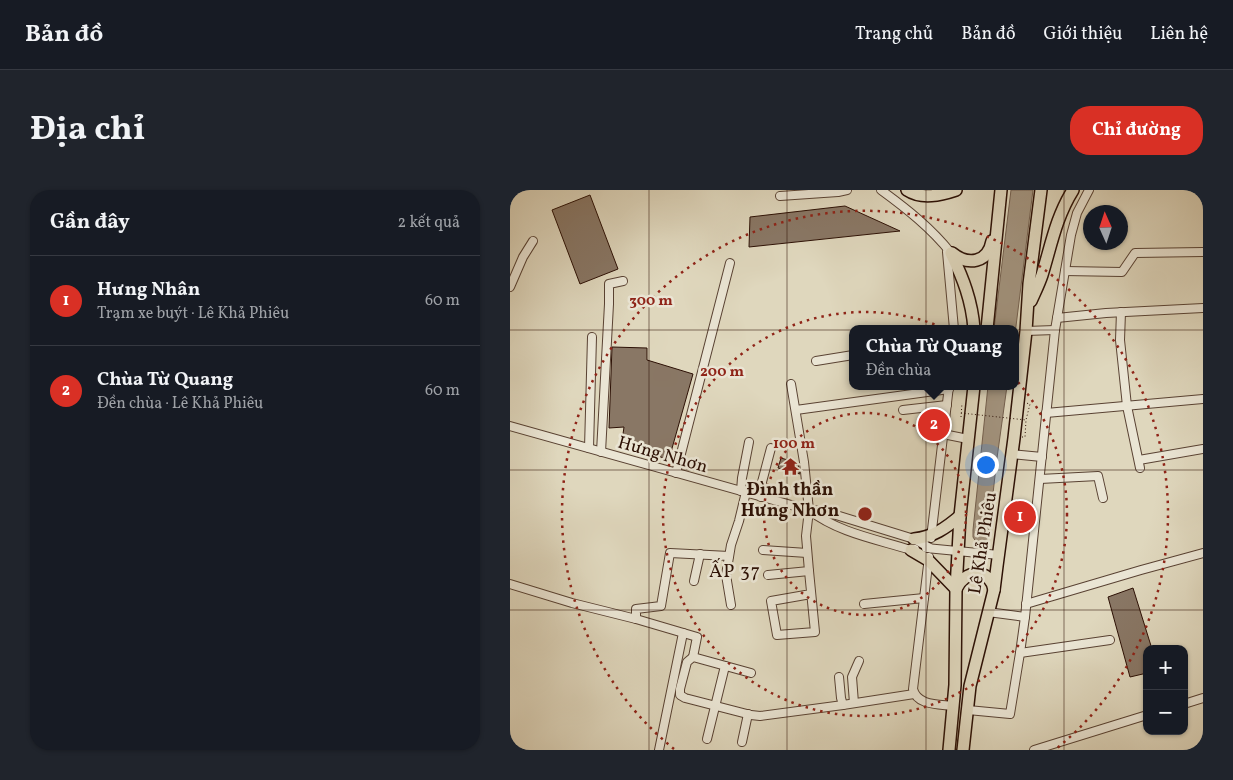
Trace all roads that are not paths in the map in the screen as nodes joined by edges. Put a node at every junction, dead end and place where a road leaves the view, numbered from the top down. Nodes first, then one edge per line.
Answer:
1 (847, 190) edge
2 (881, 190) edge
3 (907, 190) edge
4 (956, 190) edge
5 (1001, 190) edge
6 (1042, 190) edge
7 (1073, 190) edge
8 (1089, 190) edge
9 (780, 196) dead end
10 (998, 220) junction
11 (533, 241) dead end
12 (949, 250) junction
13 (1203, 252) edge
14 (730, 263) dead end
15 (1065, 270) junction
16 (623, 281) dead end
17 (510, 287) edge
18 (1028, 307) junction
19 (1203, 308) edge
20 (1121, 312) junction
21 (1057, 318) junction
22 (954, 325) edge
23 (974, 325) edge
24 (987, 325) edge
25 (1055, 330) junction
26 (1026, 331) junction
27 (592, 337) dead end
28 (849, 356) edge
29 (816, 361) dead end
30 (791, 384) dead end
31 (935, 390) edge
32 (949, 390) edge
33 (974, 390) edge
34 (1203, 399) edge
35 (947, 405) junction
36 (1127, 406) junction
37 (796, 410) junction
38 (903, 410) dead end
39 (1046, 413) junction
40 (510, 426) edge
41 (944, 434) junction
42 (968, 439) junction
43 (750, 442) dead end
44 (588, 448) junction
45 (771, 448) dead end
46 (1203, 449) edge
47 (601, 452) junction
48 (1012, 454) junction
49 (1042, 457) junction
50 (1139, 460) junction
51 (1140, 468) dead end
52 (676, 473) junction
53 (1040, 479) junction
54 (743, 492) junction
55 (761, 496) junction
56 (1103, 498) dead end
57 (809, 510) junction
58 (960, 516) junction
59 (931, 536) junction
60 (912, 544) junction
61 (930, 548) junction
62 (763, 550) dead end
63 (958, 551) junction
64 (807, 553) junction
65 (1203, 553) edge
66 (700, 554) junction
67 (999, 555) junction
68 (729, 556) junction
69 (928, 560) junction
70 (809, 571) junction
71 (768, 575) dead end
72 (694, 582) dead end
73 (510, 584) edge
74 (956, 589) junction
75 (994, 590) junction
76 (811, 594) junction
77 (924, 598) junction
78 (864, 604) dead end
79 (1026, 604) junction
80 (731, 605) dead end
81 (988, 612) junction
82 (636, 615) junction
83 (1025, 616) junction
84 (683, 633) junction
85 (1110, 640) dead end
86 (1020, 654) junction
87 (693, 657) junction
88 (859, 662) dead end
89 (725, 666) junction
90 (751, 673) dead end
91 (839, 677) dead end
92 (914, 694) junction
93 (1203, 698) edge
94 (1188, 703) edge
95 (854, 704) junction
96 (843, 705) junction
97 (715, 706) junction
98 (954, 706) junction
99 (968, 710) junction
100 (748, 714) junction
101 (1143, 716) edge
102 (706, 739) dead end
103 (742, 742) dead end
104 (660, 750) edge
105 (948, 750) edge
106 (963, 750) edge
107 (1034, 750) edge

1 - 9 street
2 - 12 street
3 - 4 highway
5 - 10 highway
6 - 18 highway, Lê Khả Phiêu
7 - 18 highway
8 - 15 street
10 - 12 highway
10 - 24 highway
11 - 17 street
12 - 22 street
12 - 23 highway
13 - 15 street
14 - 52 street
15 - 21 street
16 - 47 street
18 - 26 highway, Lê Khả Phiêu
19 - 20 street
20 - 21 street
20 - 36 street
21 - 25 street
25 - 26 street
25 - 39 street
26 - 48 highway, Lê Khả Phiêu
27 - 44 street
28 - 29 street
30 - 37 street
31 - 37 street
32 - 35 street
33 - 42 highway, Lê Khả Phiêu
34 - 36 street
35 - 38 street
35 - 41 street
36 - 39 street
36 - 50 street
37 - 57 street
39 - 49 street
40 - 44 street, Hưng Nhơn
41 - 42 street
41 - 59 street
42 - 58 highway, Lê Khả Phiêu
43 - 54 street
44 - 47 street, Hưng Nhơn
45 - 55 street
46 - 50 street
47 - 52 street, Hưng Nhơn
48 - 49 street
48 - 67 highway, Lê Khả Phiêu
49 - 53 street
50 - 51 street
52 - 54 street, Hưng Nhơn
53 - 56 street
53 - 79 street
54 - 55 street, Hưng Nhơn
54 - 68 street
55 - 57 street, Hưng Nhơn
57 - 60 street, Hưng Nhơn
57 - 60 street, Hưng Nhơn
57 - 64 street
58 - 59 highway
58 - 63 highway, Lê Khả Phiêu
59 - 60 highway
59 - 61 street
60 - 61 street, Hưng Nhơn
60 - 69 highway
61 - 63 street, Hưng Nhơn
61 - 69 street
62 - 64 street
63 - 67 street, Hưng Nhơn
63 - 74 highway, Lê Khả Phiêu
64 - 70 street
65 - 79 street
66 - 68 street
66 - 72 street
66 - 82 street
67 - 75 highway, Lê Khả Phiêu
68 - 80 street
69 - 74 highway
69 - 77 street
70 - 71 street
70 - 76 street
73 - 82 street
74 - 75 highway
74 - 98 highway, Lê Khả Phiêu
75 - 81 highway, Lê Khả Phiêu
76 - 76 street
77 - 78 street
77 - 92 street
79 - 83 street
81 - 83 street
81 - 99 highway, Lê Khả Phiêu
82 - 84 street
83 - 86 street
84 - 87 street
84 - 104 street
85 - 86 street
86 - 99 street
87 - 89 street
87 - 97 street
88 - 95 street
89 - 90 street
89 - 97 street
91 - 96 street
92 - 95 street
92 - 98 street
93 - 94 street
95 - 96 street
96 - 100 street
97 - 100 street
97 - 102 street
98 - 105 highway, Lê Khả Phiêu
99 - 106 highway, Lê Khả Phiêu
100 - 103 street
101 - 107 street

